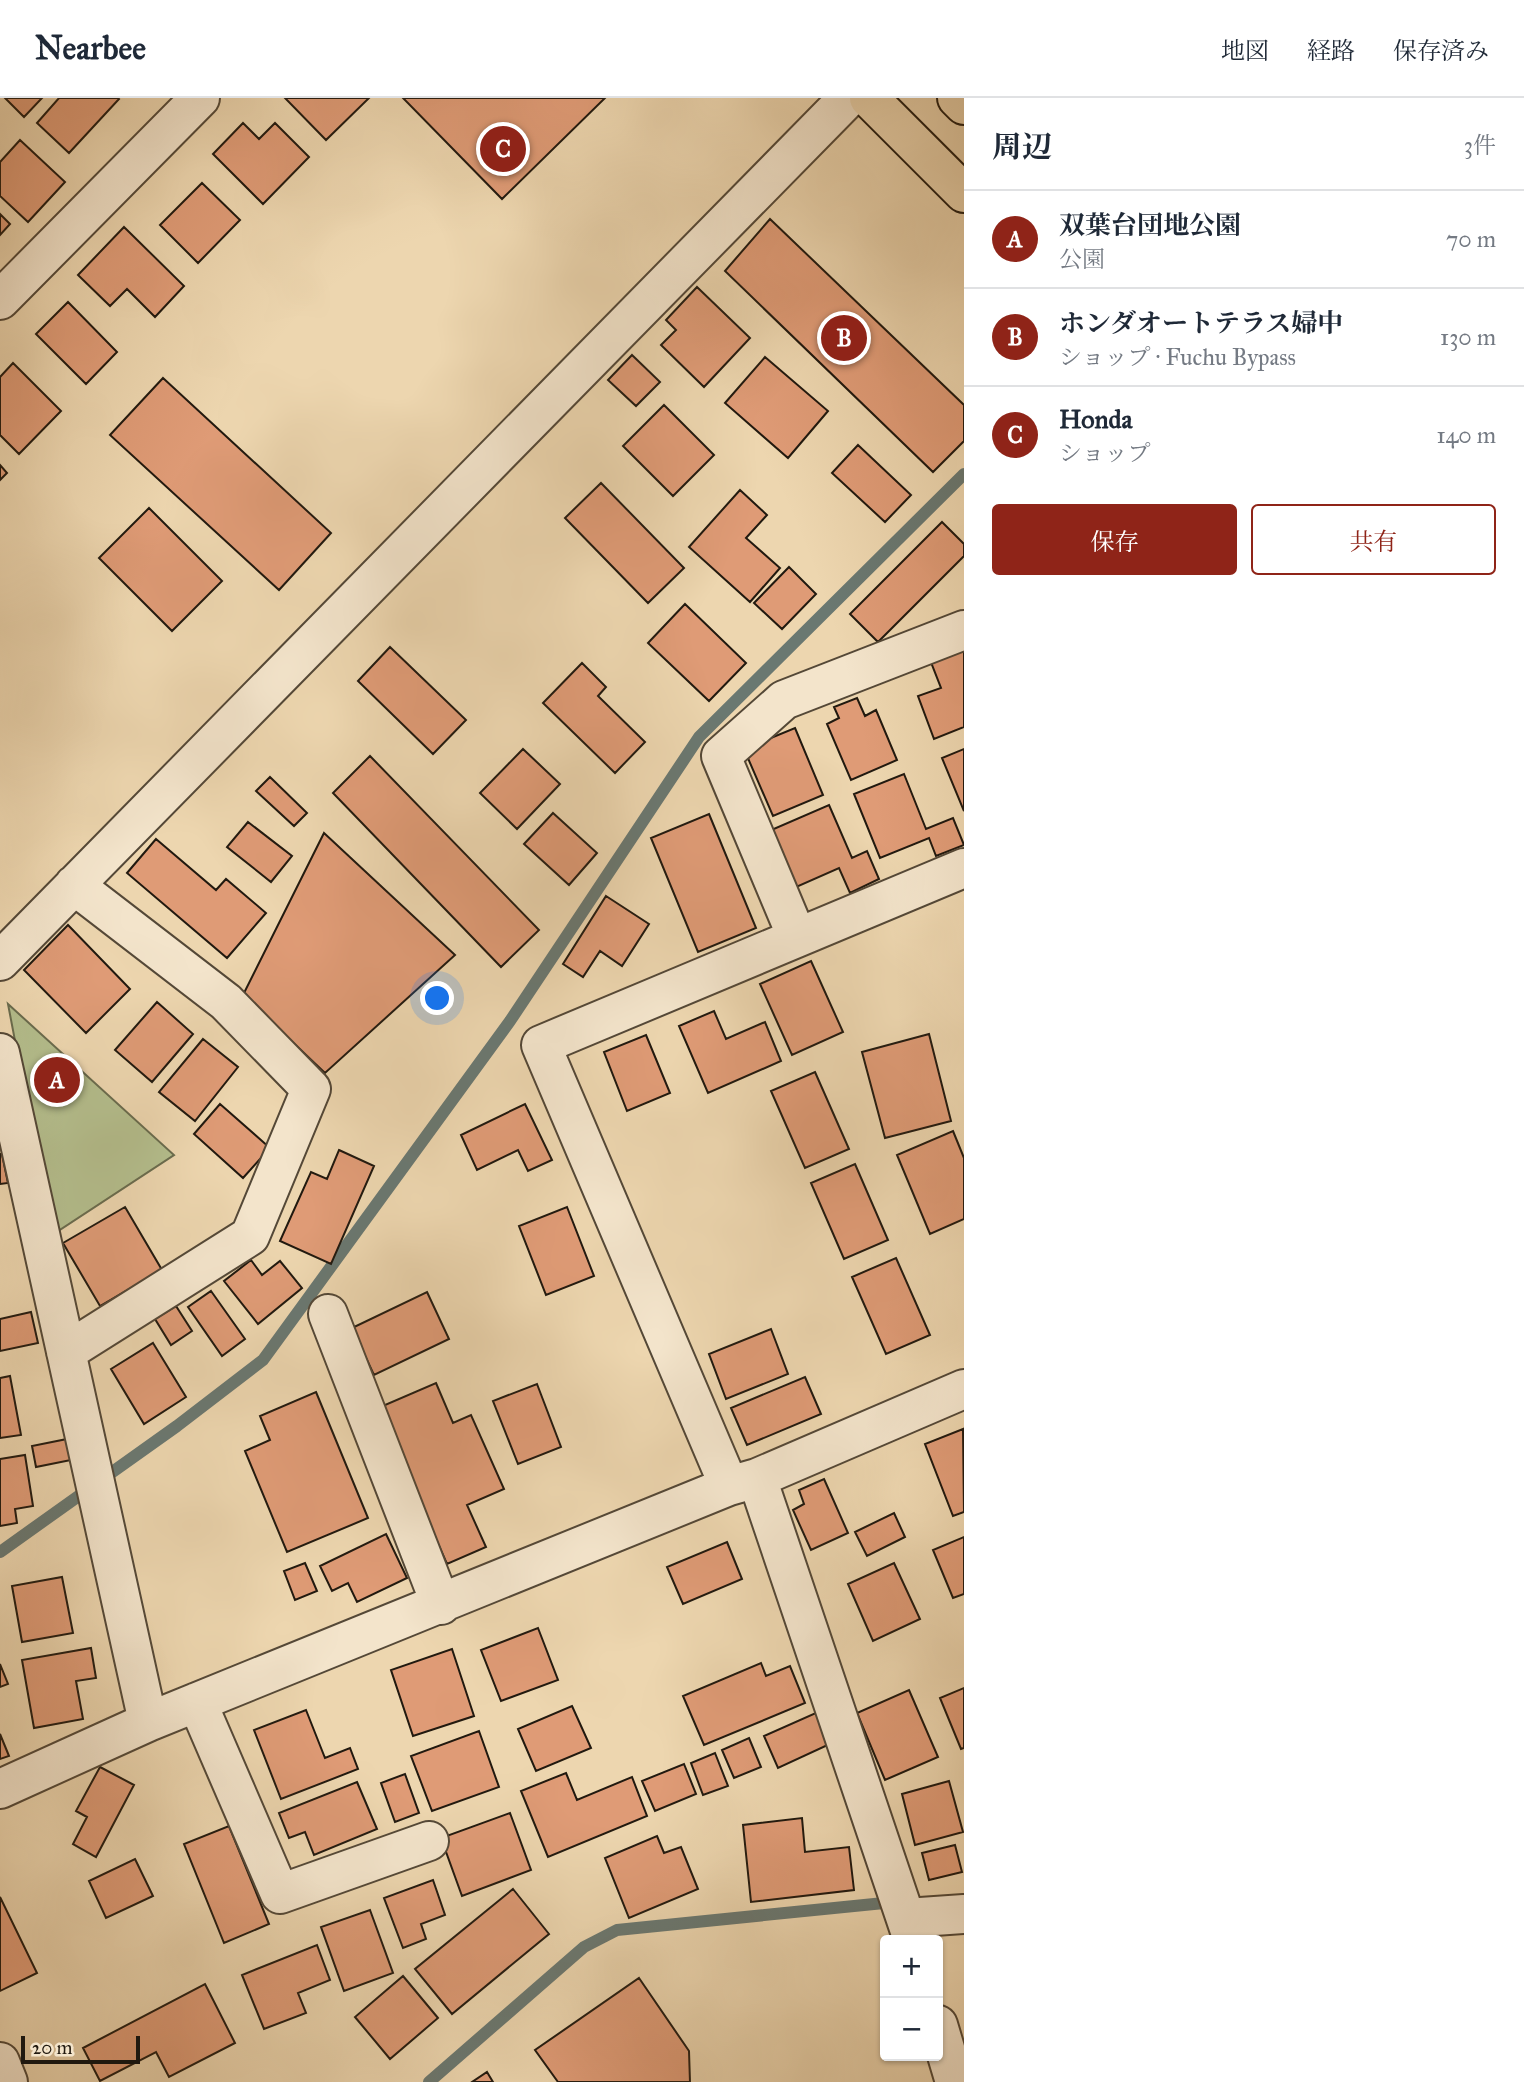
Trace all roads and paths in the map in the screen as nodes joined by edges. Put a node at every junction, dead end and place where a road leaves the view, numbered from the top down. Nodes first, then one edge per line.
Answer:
1 (200, 98) edge
2 (848, 98) edge
3 (869, 98) edge
4 (957, 98) edge
5 (964, 105) edge
6 (964, 193) edge
7 (0, 300) edge
8 (964, 630) edge
9 (964, 867) edge
10 (74, 885) junction
11 (797, 937) junction
12 (0, 961) edge
13 (0, 1053) edge
14 (328, 1314) dead end
15 (66, 1352) junction
16 (964, 1389) edge
17 (743, 1482) junction
18 (441, 1605) junction
19 (198, 1702) junction
20 (148, 1723) junction
21 (0, 1790) edge
22 (429, 1841) dead end
23 (964, 1914) edge
24 (909, 1929) edge
25 (943, 2042) edge
26 (0, 2062) edge
27 (8, 2082) edge
28 (955, 2082) edge

1 - 7 street
2 - 10 street
3 - 6 highway
4 - 5 highway
8 - 11 street
9 - 11 street
10 - 12 street
10 - 15 street
11 - 17 street
13 - 15 street
14 - 18 street
15 - 20 street
16 - 17 street
17 - 18 street
17 - 24 street
18 - 19 street
19 - 20 street
19 - 22 street
20 - 21 street
23 - 24 street
25 - 28 street
26 - 27 street

